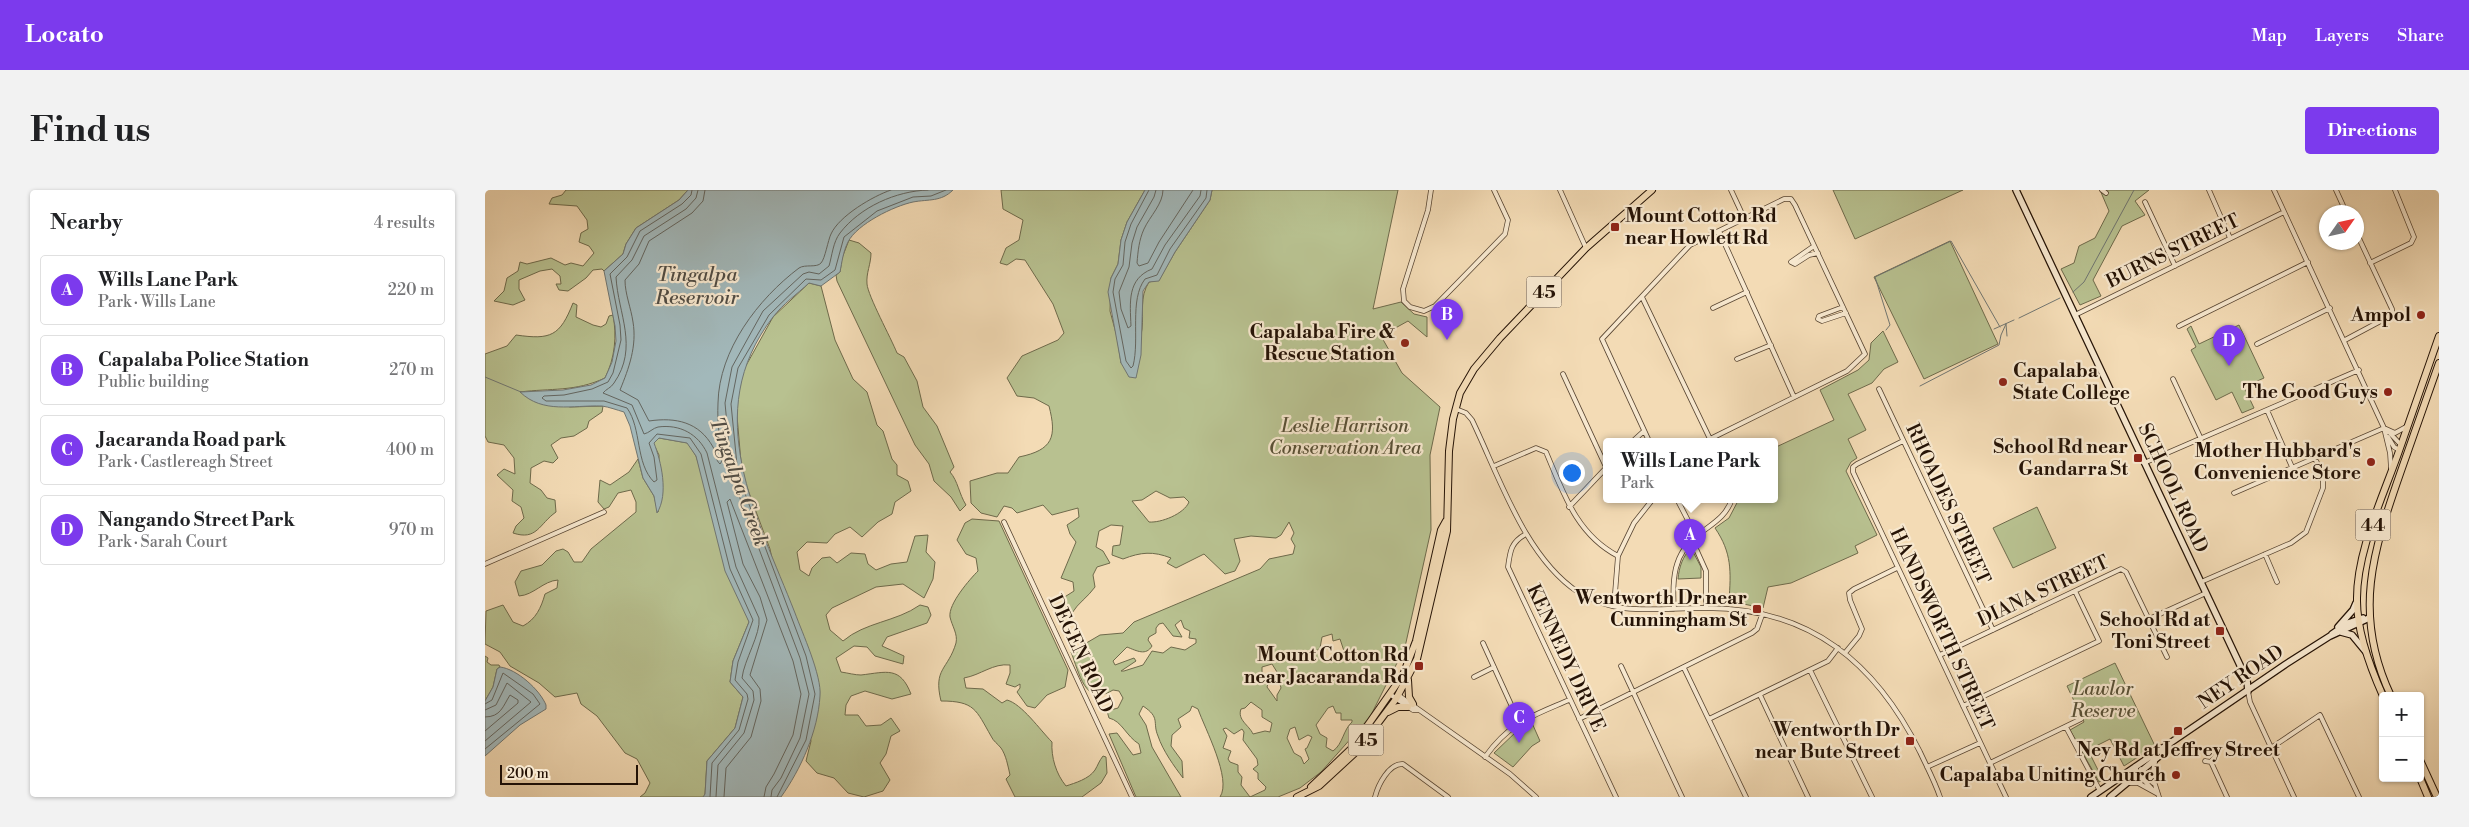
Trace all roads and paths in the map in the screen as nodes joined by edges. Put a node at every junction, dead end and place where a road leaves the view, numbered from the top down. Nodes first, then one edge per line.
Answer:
1 (1431, 190) edge
2 (1494, 190) edge
3 (1560, 190) edge
4 (1651, 190) edge
5 (1731, 190) edge
6 (2016, 190) edge
7 (2209, 190) edge
8 (2274, 190) edge
9 (2336, 190) edge
10 (2395, 190) edge
11 (2145, 202) dead end
12 (2344, 205) edge
13 (2284, 212) junction
14 (1744, 218) junction
15 (1719, 231) junction
16 (2231, 238) junction
17 (1815, 246) junction
18 (1587, 248) junction
19 (2364, 248) edge
20 (1818, 253) junction
21 (2308, 262) junction
22 (2371, 263) junction
23 (2175, 266) junction
24 (1747, 292) junction
25 (1642, 297) junction
26 (1843, 307) junction
27 (1713, 308) dead end
28 (2329, 308) junction
29 (1846, 313) junction
30 (2075, 315) junction
31 (2179, 326) dead end
32 (2439, 336) edge
33 (2345, 340) junction
34 (2257, 344) dead end
35 (1771, 345) junction
36 (1737, 359) dead end
37 (2439, 364) edge
38 (2359, 370) junction
39 (1563, 374) dead end
40 (2173, 378) dead end
41 (1879, 389) dead end
42 (1794, 397) junction
43 (1455, 409) junction
44 (2267, 410) junction
45 (2407, 426) junction
46 (2385, 428) junction
47 (1645, 430) junction
48 (2387, 436) junction
49 (1636, 438) edge
50 (1648, 438) edge
51 (1710, 438) edge
52 (1715, 438) edge
53 (2201, 439) junction
54 (1903, 441) junction
55 (2400, 448) junction
56 (2408, 451) junction
57 (2315, 458) junction
58 (1603, 461) edge
59 (2144, 462) junction
60 (1494, 466) junction
61 (2293, 467) junction
62 (1603, 470) edge
63 (2390, 476) junction
64 (2234, 493) dead end
65 (1650, 503) edge
66 (1679, 503) edge
67 (1731, 503) edge
68 (1569, 507) junction
69 (604, 512) dead end
70 (1446, 521) junction
71 (1004, 522) dead end
72 (1526, 534) junction
73 (1697, 536) junction
74 (1692, 540) junction
75 (2265, 554) junction
76 (1617, 556) junction
77 (485, 564) edge
78 (1897, 568) junction
79 (2201, 582) junction
80 (2277, 582) dead end
81 (2075, 591) junction
82 (2206, 593) junction
83 (2357, 601) junction
84 (1614, 606) junction
85 (1706, 608) junction
86 (1674, 609) junction
87 (1762, 615) junction
88 (2369, 618) junction
89 (2149, 619) junction
90 (2359, 621) junction
91 (1993, 630) junction
92 (2339, 631) junction
93 (1483, 643) dead end
94 (1838, 648) junction
95 (1845, 653) junction
96 (2367, 654) junction
97 (1940, 655) junction
98 (2167, 657) dead end
99 (1621, 666) dead end
100 (1493, 667) junction
101 (1684, 668) junction
102 (1810, 670) junction
103 (1474, 677) dead end
104 (1408, 679) junction
105 (2248, 691) junction
106 (1632, 692) junction
107 (2381, 692) edge
108 (2390, 692) edge
109 (1395, 695) junction
110 (1760, 695) junction
111 (1569, 700) junction
112 (1410, 706) junction
113 (1963, 706) junction
114 (1388, 712) junction
115 (1579, 719) junction
116 (1709, 719) junction
117 (2081, 719) dead end
118 (1519, 722) junction
119 (2066, 727) junction
120 (1980, 743) junction
121 (2170, 744) junction
122 (2271, 748) junction
123 (2216, 755) dead end
124 (1485, 757) junction
125 (2156, 760) junction
126 (2205, 761) dead end
127 (2211, 762) junction
128 (1990, 763) junction
129 (2135, 766) junction
130 (1927, 767) junction
131 (2424, 769) edge
132 (2140, 772) junction
133 (2128, 782) junction
134 (2422, 782) edge
135 (2154, 784) junction
136 (1310, 788) junction
137 (2100, 791) junction
138 (2157, 794) edge
139 (1133, 797) edge
140 (1297, 797) edge
141 (1375, 797) edge
142 (1448, 797) edge
143 (1537, 797) edge
144 (1616, 797) edge
145 (1682, 797) edge
146 (1746, 797) edge
147 (1808, 797) edge
148 (1872, 797) edge
149 (1940, 797) edge
150 (2007, 797) edge
151 (2091, 797) edge
152 (2110, 797) edge
153 (2227, 797) edge
154 (2294, 797) edge
155 (2359, 797) edge
156 (2429, 797) edge
157 (2437, 797) edge

1 - 2 street
3 - 18 street
4 - 18 main road, 45
5 - 14 street
6 - 30 street, SCHOOL ROAD
7 - 16 street
8 - 13 street
9 - 12 street
10 - 22 street
11 - 23 street
13 - 16 street, BURNS STREET
13 - 21 street
14 - 15 street
14 - 17 street
15 - 24 street
15 - 25 street
16 - 23 street, BURNS STREET
17 - 20 street
17 - 20 street
18 - 43 main road, 45
19 - 22 street
20 - 26 street
21 - 28 street
21 - 31 street
22 - 33 street
23 - 30 street, BURNS STREET
24 - 27 street
24 - 35 street
25 - 47 street
25 - 51 street
26 - 29 street
26 - 29 street
28 - 33 street
28 - 34 street
29 - 42 street
30 - 59 street, SCHOOL ROAD
32 - 45 main road, 44
33 - 38 street
35 - 36 street
35 - 42 street
37 - 56 main road, 44
38 - 44 street
38 - 46 street
39 - 58 street
40 - 53 street
41 - 54 street, RHOADES STREET
42 - 52 street
43 - 60 street
43 - 70 main road, 45
44 - 53 street
44 - 61 street
45 - 46 street
45 - 55 main road, 44
46 - 48 street
46 - 55 street
46 - 57 street
47 - 49 street
47 - 50 street
48 - 55 street
48 - 63 street
53 - 59 street
54 - 78 street, HANDSWORTH STREET
54 - 91 street, RHOADES STREET
55 - 56 main road
55 - 63 main road, 44
56 - 88 main road, 44
57 - 61 street
57 - 75 street
59 - 79 street, SCHOOL ROAD
60 - 68 street
60 - 72 street
61 - 64 street
62 - 68 street
63 - 83 main road, 44
65 - 76 street
66 - 73 street
67 - 73 street
68 - 76 street
69 - 77 street
70 - 104 main road, 45
70 - 109 main road, 45
71 - 139 street, DEGEN ROAD
72 - 84 street
72 - 111 street, KENNEDY DRIVE
73 - 74 street
74 - 85 street
74 - 86 street
75 - 79 street
75 - 80 street
76 - 84 street
78 - 95 street
78 - 97 street, HANDSWORTH STREET
79 - 82 street, SCHOOL ROAD
81 - 89 street, DIANA STREET
81 - 91 street, DIANA STREET
81 - 113 street
82 - 89 street
82 - 105 street, SCHOOL ROAD
83 - 90 main road, 44
83 - 92 street
84 - 86 street
85 - 86 street
85 - 87 street
87 - 94 street
87 - 101 street
88 - 90 street, NEY ROAD
88 - 108 main road, 44
89 - 98 street, DIANA STREET
90 - 92 street, NEY ROAD
90 - 96 main road, 44
91 - 97 street, DIANA STREET
92 - 96 street
92 - 105 street, NEY ROAD
93 - 100 street
94 - 95 street
94 - 102 street
95 - 130 street
96 - 107 main road, 44
97 - 113 street, HANDSWORTH STREET
99 - 106 street
100 - 103 street
100 - 118 street
101 - 106 street
101 - 116 street
102 - 110 street
102 - 148 street
104 - 109 main road, 45
104 - 112 main road
105 - 121 street, NEY ROAD
105 - 122 street
106 - 115 street
106 - 145 street
109 - 112 street
109 - 114 main road, 45
109 - 136 main road, 45
110 - 116 street
110 - 147 street
111 - 115 street, KENNEDY DRIVE
111 - 118 street
112 - 114 main road
112 - 124 street
113 - 120 street, HANDSWORTH STREET
114 - 136 main road, 45
115 - 144 street, KENNEDY DRIVE
116 - 146 street
117 - 119 street
118 - 124 street
119 - 128 street
119 - 137 street
120 - 128 street, HANDSWORTH STREET
120 - 130 street
121 - 125 street, NEY ROAD
121 - 129 street, NEY ROAD
122 - 154 street
122 - 155 street
123 - 127 street
124 - 143 street
125 - 132 street, NEY ROAD
125 - 135 street
126 - 127 street
127 - 153 street
128 - 150 street, HANDSWORTH STREET
129 - 132 street
129 - 137 street, NEY ROAD
130 - 149 street
131 - 157 main road
132 - 133 street, NEY ROAD
132 - 135 street
132 - 138 street
133 - 138 street
133 - 152 street, NEY ROAD
134 - 156 main road
135 - 138 street
136 - 140 main road, 45
137 - 151 street, NEY ROAD
141 - 142 street

